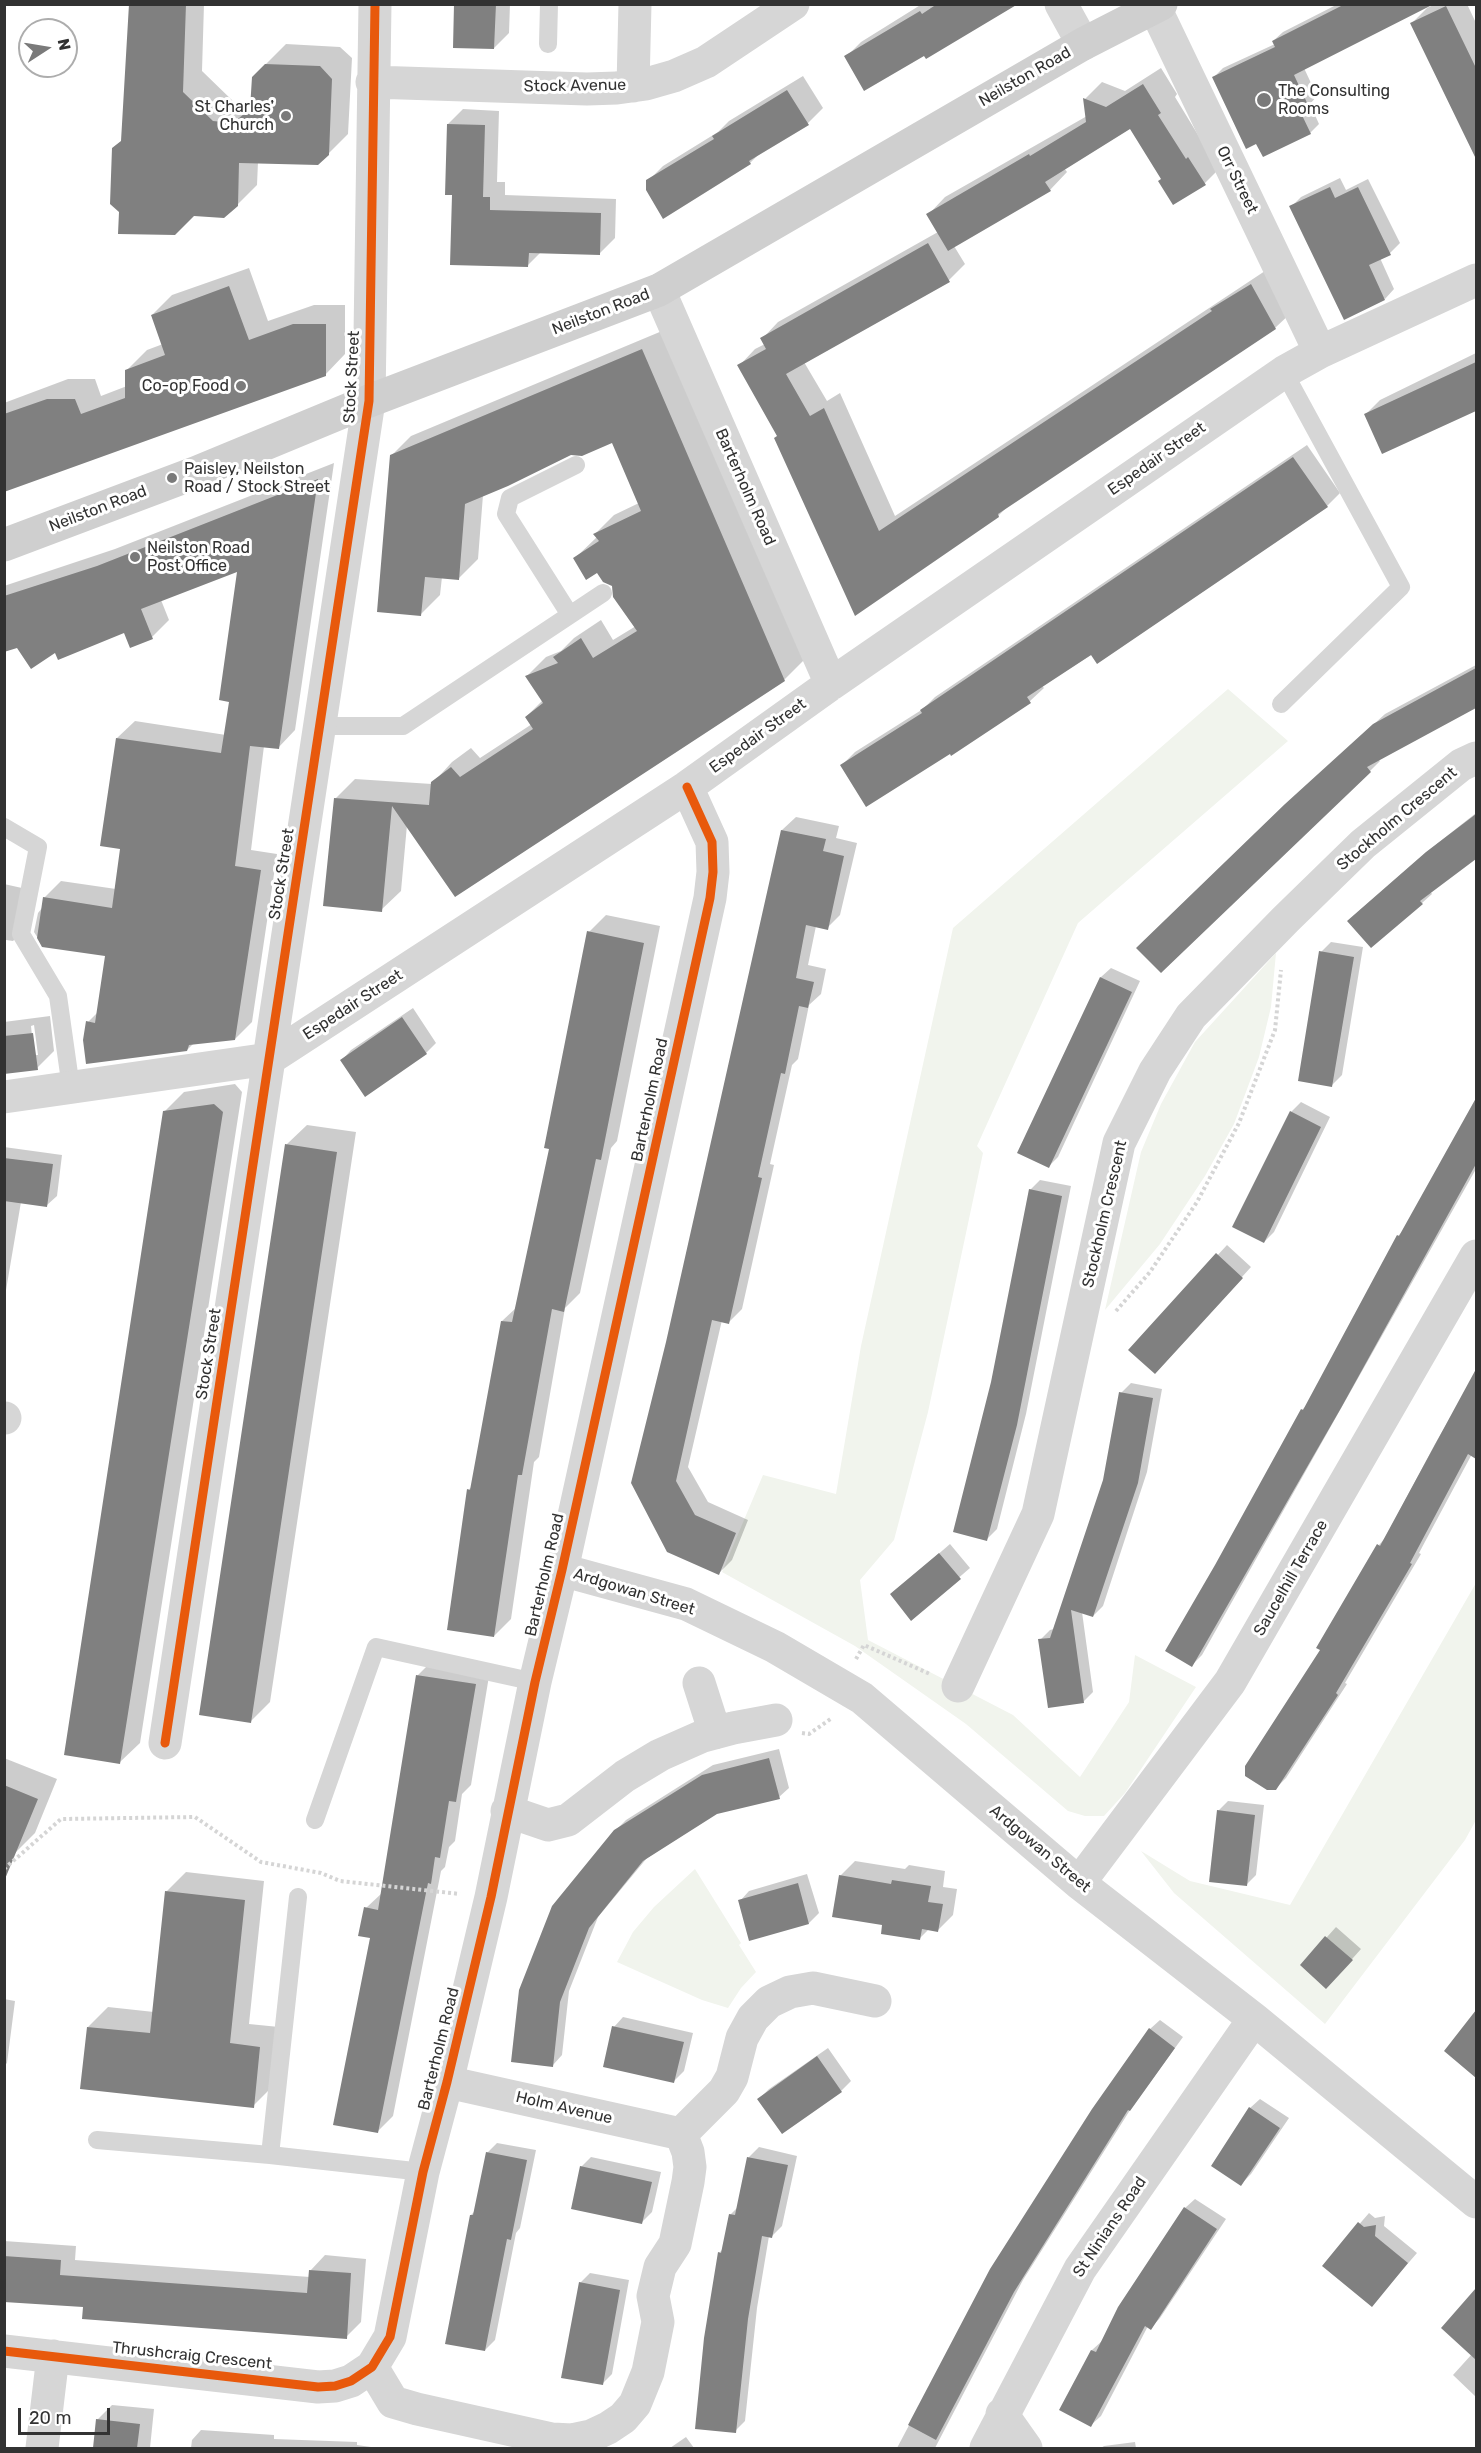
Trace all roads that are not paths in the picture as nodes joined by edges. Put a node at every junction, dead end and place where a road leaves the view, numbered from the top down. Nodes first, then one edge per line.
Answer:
1 (375, 4) edge
2 (549, 4) edge
3 (635, 4) edge
4 (793, 4) edge
5 (1061, 4) edge
6 (1158, 6) edge
7 (548, 44) dead end
8 (1083, 44) junction
9 (372, 82) junction
10 (633, 86) junction
11 (1476, 280) edge
12 (659, 290) junction
13 (1320, 352) junction
14 (1284, 372) junction
15 (369, 401) junction
16 (576, 465) dead end
17 (4, 545) edge
18 (603, 592) dead end
19 (570, 615) junction
20 (831, 684) junction
21 (1281, 704) dead end
22 (320, 726) junction
23 (1476, 758) edge
24 (687, 787) junction
25 (4, 827) edge
26 (269, 1059) junction
27 (71, 1088) junction
28 (4, 1097) edge
29 (1476, 1256) edge
30 (562, 1570) junction
31 (535, 1682) junction
32 (699, 1683) dead end
33 (958, 1686) road end
34 (776, 1720) dead end
35 (715, 1733) junction
36 (165, 1743) dead end
37 (507, 1811) junction
38 (315, 1820) dead end
39 (1079, 1883) junction
40 (298, 1897) dead end
41 (875, 2001) dead end
42 (1254, 2019) junction
43 (447, 2082) junction
44 (681, 2134) junction
45 (97, 2140) dead end
46 (270, 2154) junction
47 (423, 2172) junction
48 (1476, 2202) edge
49 (4, 2351) edge
50 (53, 2356) junction
51 (372, 2367) junction
52 (1002, 2414) junction
53 (42, 2448) edge
54 (986, 2448) edge
55 (1026, 2448) edge

1 - 9 street, Stock Street
2 - 7 lane
3 - 10 street
4 - 10 street, Stock Avenue
5 - 8 street
6 - 8 main road, Neilston Road
6 - 13 street, Orr Street
8 - 12 main road, Neilston Road
9 - 10 street, Stock Avenue
9 - 15 street, Stock Street
11 - 13 street, Espedair Street
12 - 15 main road, Neilston Road
12 - 20 street, Barterholm Road
13 - 14 street, Espedair Street
14 - 20 street, Espedair Street
14 - 21 lane
15 - 17 main road, Neilston Road
15 - 22 street, Stock Street
16 - 19 lane
18 - 19 lane
19 - 22 lane
20 - 24 street, Espedair Street
22 - 26 street, Stock Street
23 - 33 street, Stockholm Crescent
24 - 26 street, Espedair Street
24 - 30 street, Barterholm Road
25 - 27 lane
26 - 27 street, Espedair Street
26 - 36 street, Stock Street
27 - 28 street, Espedair Street
29 - 39 street, Saucelhill Terrace
30 - 31 street, Barterholm Road
30 - 39 street, Ardgowan Street
31 - 37 street, Barterholm Road
31 - 38 lane
32 - 35 street
34 - 35 street
35 - 37 street
37 - 43 street, Barterholm Road
39 - 42 street, Ardgowan Street
40 - 46 lane
41 - 44 street
42 - 48 street, Ardgowan Street
42 - 52 street, St Ninians Road
43 - 44 street, Holm Avenue
43 - 47 street, Barterholm Road
44 - 51 street
45 - 46 lane
46 - 47 lane
47 - 51 street, Barterholm Road
49 - 50 street, Thrushcraig Crescent
50 - 51 street, Thrushcraig Crescent
50 - 53 street
52 - 54 street, St Ninians Road
52 - 55 street

